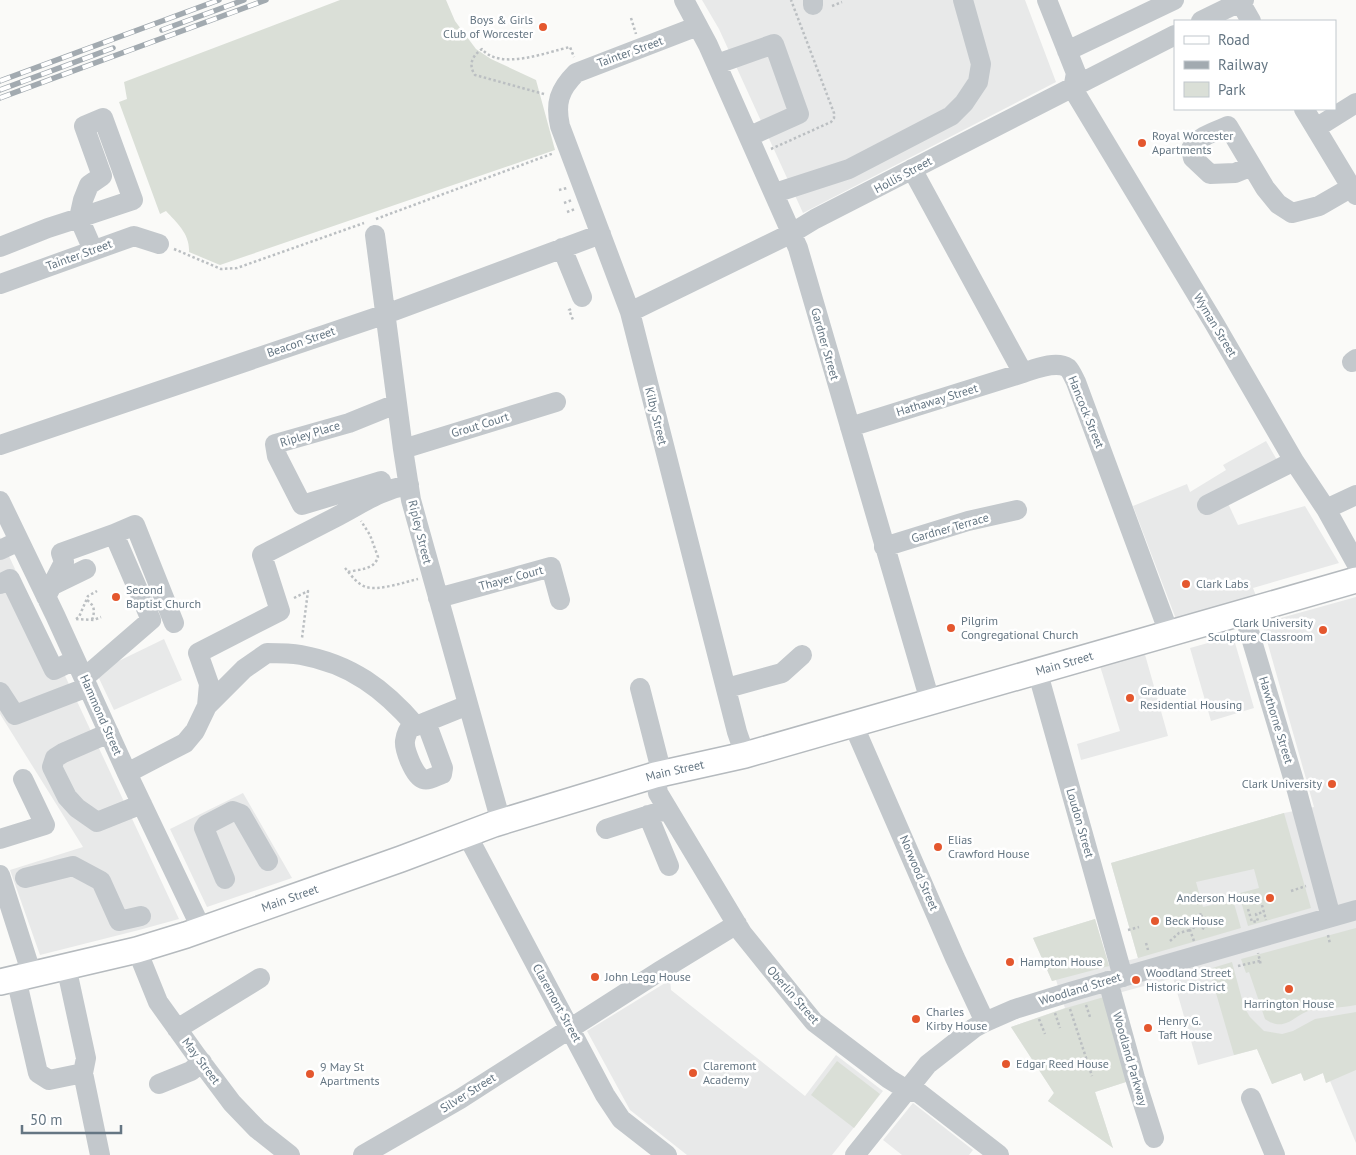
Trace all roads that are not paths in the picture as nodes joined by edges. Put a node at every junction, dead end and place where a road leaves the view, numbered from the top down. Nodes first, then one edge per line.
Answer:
1 (684, 0) edge
2 (963, 0) edge
3 (1046, 0) edge
4 (1174, 0) edge
5 (1241, 1) edge
6 (1203, 20) edge
7 (1250, 20) edge
8 (698, 26) junction
9 (1174, 36) edge
10 (1067, 51) junction
11 (717, 64) junction
12 (566, 84) joint
13 (1073, 89) junction
14 (1356, 103) edge
15 (1305, 110) edge
16 (1316, 128) junction
17 (750, 136) junction
18 (1252, 166) dead end
19 (912, 169) junction
20 (122, 172) junction
21 (102, 176) junction
22 (1354, 191) edge
23 (775, 193) junction
24 (79, 218) junction
25 (371, 226) road end
26 (792, 233) junction
27 (601, 234) junction
28 (159, 244) road end
29 (0, 247) edge
30 (562, 248) junction
31 (93, 250) junction
32 (0, 284) edge
33 (582, 297) dead end
34 (630, 312) junction
35 (386, 314) junction
36 (1023, 373) junction
37 (556, 402) dead end
38 (396, 404) junction
39 (850, 427) junction
40 (0, 445) edge
41 (403, 449) junction
42 (1294, 461) junction
43 (407, 479) junction
44 (1356, 495) edge
45 (0, 501) edge
46 (1207, 504) dead end
47 (1326, 509) junction
48 (1017, 510) dead end
49 (114, 534) junction
50 (20, 541) junction
51 (884, 547) junction
52 (0, 550) edge
53 (1356, 563) edge
54 (86, 569) dead end
55 (1356, 580) edge
56 (0, 584) edge
57 (50, 591) junction
58 (438, 598) junction
59 (560, 600) dead end
60 (1243, 611) junction
61 (174, 623) dead end
62 (1169, 633) junction
63 (802, 655) dead end
64 (76, 660) junction
65 (1037, 670) junction
66 (86, 682) junction
67 (640, 688) dead end
68 (727, 688) junction
69 (0, 692) edge
70 (930, 701) junction
71 (468, 705) junction
72 (207, 706) junction
73 (853, 724) junction
74 (109, 733) junction
75 (745, 755) junction
76 (127, 773) junction
77 (659, 774) junction
78 (23, 779) dead end
79 (142, 804) junction
80 (668, 809) junction
81 (648, 815) junction
82 (501, 822) junction
83 (606, 829) dead end
84 (467, 835) junction
85 (0, 839) edge
86 (268, 861) dead end
87 (669, 866) dead end
88 (0, 875) edge
89 (25, 878) dead end
90 (225, 879) dead end
91 (1356, 910) edge
92 (141, 916) dead end
93 (737, 924) junction
94 (1329, 924) junction
95 (202, 930) junction
96 (137, 950) junction
97 (66, 966) junction
98 (16, 978) edge
99 (260, 978) dead end
100 (1115, 979) junction
101 (985, 1022) junction
102 (177, 1029) junction
103 (570, 1029) junction
104 (202, 1062) junction
105 (83, 1073) junction
106 (159, 1084) dead end
107 (907, 1090) junction
108 (1252, 1098) dead end
109 (1154, 1138) dead end
110 (100, 1155) edge
111 (290, 1155) edge
112 (363, 1155) edge
113 (667, 1155) edge
114 (855, 1155) edge
115 (999, 1155) edge
116 (1275, 1155) edge

1 - 8 street, Gardner Street
2 - 23 street
3 - 10 street
4 - 10 street
5 - 6 street
5 - 7 street
8 - 11 street, Gardner Street
8 - 12 street, Tainter Street
9 - 13 street, Hollis Street
10 - 13 street
11 - 17 street, Gardner Street
11 - 17 street
12 - 27 street, Kilby Street
13 - 19 street, Hollis Street
13 - 42 street, Wyman Street
14 - 16 street
15 - 16 street
16 - 22 street
17 - 23 street, Gardner Street
18 - 22 street
19 - 26 street, Hollis Street
19 - 36 street
20 - 21 street
20 - 21 street
20 - 24 street
21 - 24 street
23 - 26 street, Gardner Street
24 - 29 street
24 - 31 street
25 - 35 street, Ripley Street
26 - 34 street, Hollis Street
26 - 39 street, Gardner Street
27 - 30 street, Beacon Street
27 - 34 street, Kilby Street
28 - 31 street, Tainter Street
30 - 33 street
30 - 35 street, Beacon Street
31 - 32 street, Tainter Street
34 - 68 street, Kilby Street
35 - 38 street, Ripley Street
35 - 40 street, Beacon Street
36 - 39 street, Hathaway Street
36 - 62 street, Hancock Street
37 - 41 street, Grout Court
38 - 41 street, Ripley Street
38 - 43 street, Ripley Place
39 - 51 street, Gardner Street
41 - 43 street, Ripley Street
42 - 46 street
42 - 47 street, Wyman Street
43 - 58 street, Ripley Street
43 - 72 street
44 - 47 street
45 - 50 street, Hammond Street
47 - 53 street, Wyman Street
48 - 51 street, Gardner Terrace
49 - 57 street
49 - 61 street
49 - 66 street
50 - 52 street
50 - 57 street, Hammond Street
51 - 70 street, Gardner Street
54 - 57 street
55 - 60 main road, Main Street
56 - 64 street
57 - 64 street, Hammond Street
58 - 59 street, Thayer Court
58 - 71 street, Ripley Street
60 - 62 main road, Main Street
60 - 94 street, Hawthorne Street
62 - 65 main road, Main Street
63 - 68 street
64 - 66 street, Hammond Street
65 - 70 main road, Main Street
65 - 100 street, Loudon Street
66 - 69 street
66 - 74 street, Hammond Street
67 - 77 street, Oberlin Street
68 - 75 street, Kilby Street
70 - 73 main road, Main Street
71 - 72 street
71 - 82 street, Ripley Street
72 - 76 street
73 - 75 main road, Main Street
73 - 101 street, Norwood Street
74 - 76 street, Hammond Street
74 - 79 street
75 - 77 main road, Main Street
76 - 79 street, Hammond Street
77 - 80 street, Oberlin Street
77 - 82 main road, Main Street
78 - 85 street
79 - 95 street, Hammond Street
80 - 81 street
80 - 93 street, Oberlin Street
81 - 83 street
81 - 87 street
82 - 84 main road, Main Street
84 - 95 main road, Main Street
84 - 103 street, Claremont Street
86 - 90 street
88 - 98 street
89 - 92 street
91 - 94 street, Woodland Street
93 - 103 street, Silver Street
93 - 107 street, Oberlin Street
94 - 100 street, Woodland Street
95 - 96 main road, Main Street
96 - 97 main road, Main Street
96 - 102 street, May Street
97 - 98 main road, Main Street
97 - 105 street
98 - 105 street
99 - 102 street
100 - 101 street, Woodland Street
100 - 109 street, Woodland Parkway
101 - 107 street, Woodland Street
102 - 104 street, May Street
103 - 112 street, Silver Street
103 - 113 street, Claremont Street
104 - 106 street
104 - 111 street, May Street
105 - 110 street
107 - 114 street, Woodland Street
107 - 115 street, Oberlin Street
108 - 116 street

